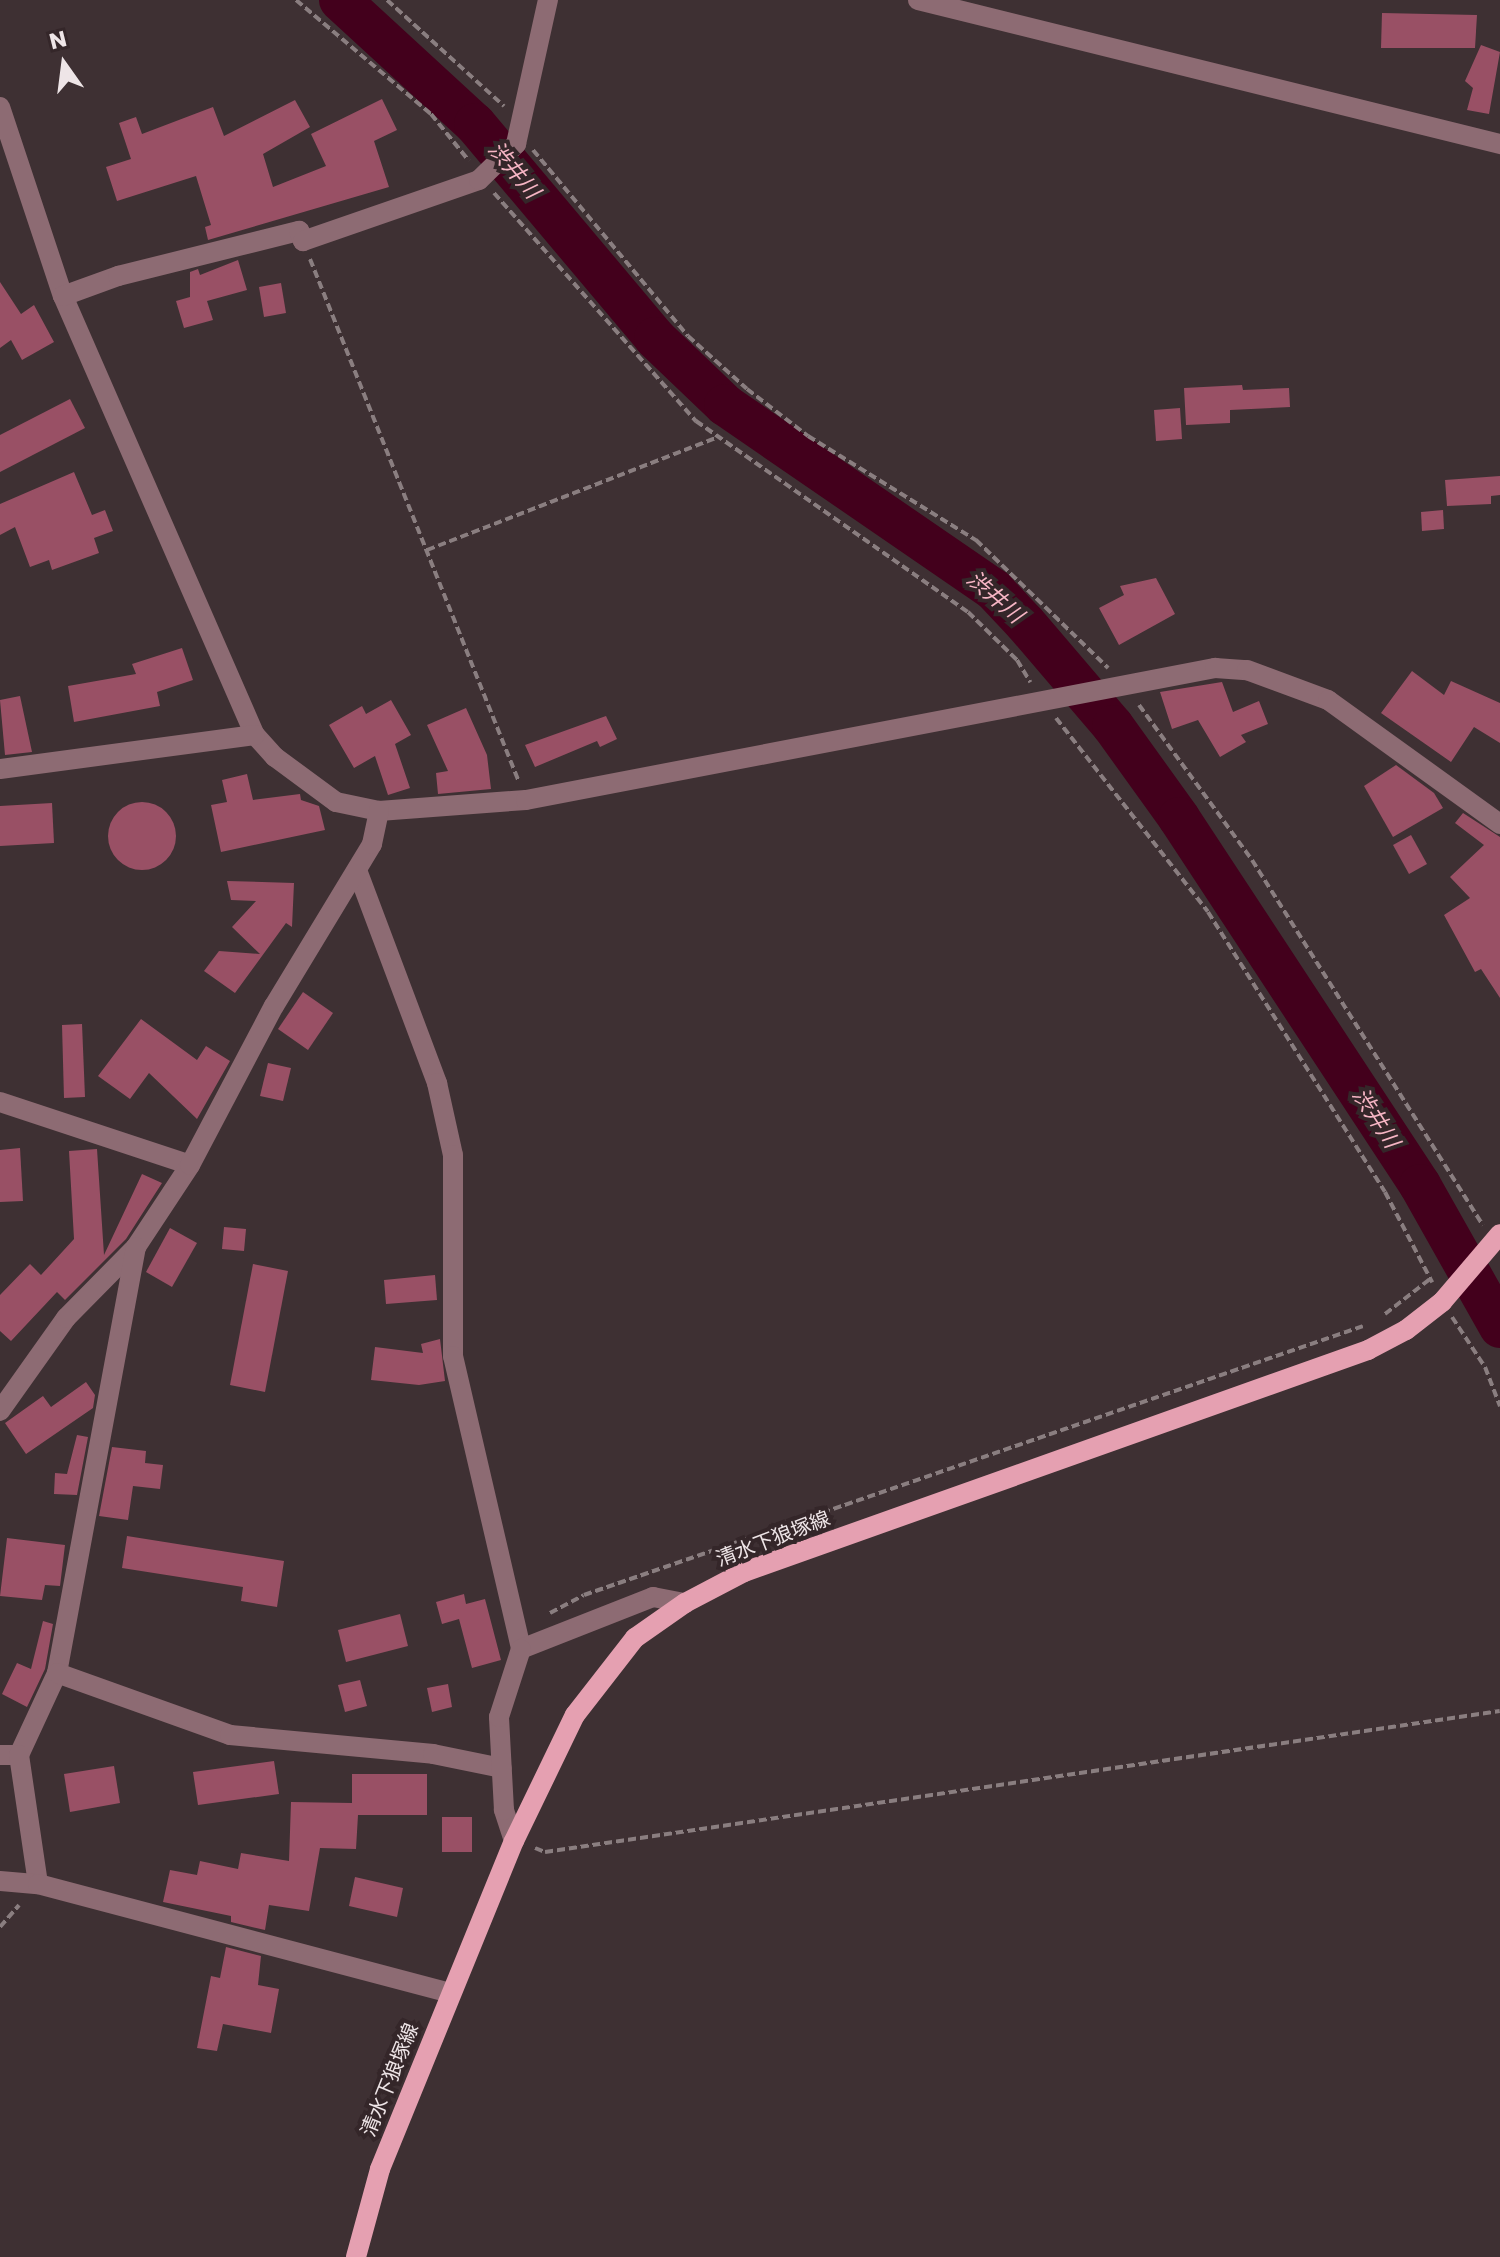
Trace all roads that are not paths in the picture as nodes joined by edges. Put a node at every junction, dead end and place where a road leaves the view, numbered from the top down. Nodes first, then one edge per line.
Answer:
1 (548, 0) edge
2 (918, 0) edge
3 (962, 5) edge
4 (0, 107) edge
5 (1500, 144) edge
6 (63, 296) junction
7 (255, 735) junction
8 (0, 769) edge
9 (379, 811) junction
10 (1500, 824) edge
11 (357, 870) junction
12 (0, 1102) edge
13 (190, 1165) junction
14 (1497, 1238) edge
15 (136, 1247) junction
16 (0, 1411) edge
17 (685, 1603) junction
18 (521, 1649) junction
19 (57, 1673) junction
20 (10, 1755) edge
21 (502, 1768) junction
22 (514, 1841) junction
23 (0, 1881) edge
24 (38, 1884) junction
25 (451, 1993) junction
26 (356, 2257) edge

1 - 6 street
2 - 3 street
3 - 5 street
4 - 6 street
6 - 7 street
7 - 8 street
7 - 9 street
9 - 10 street
9 - 11 street
11 - 13 street
11 - 18 street
12 - 13 street
13 - 15 street
14 - 17 main road, 清水下狼塚線
15 - 16 street
15 - 19 street
17 - 18 street
17 - 22 main road, 清水下狼塚線
18 - 21 street
19 - 20 street
19 - 21 street
20 - 24 street
21 - 22 street
22 - 25 main road, 清水下狼塚線
23 - 24 street
24 - 25 street
25 - 26 main road, 清水下狼塚線

